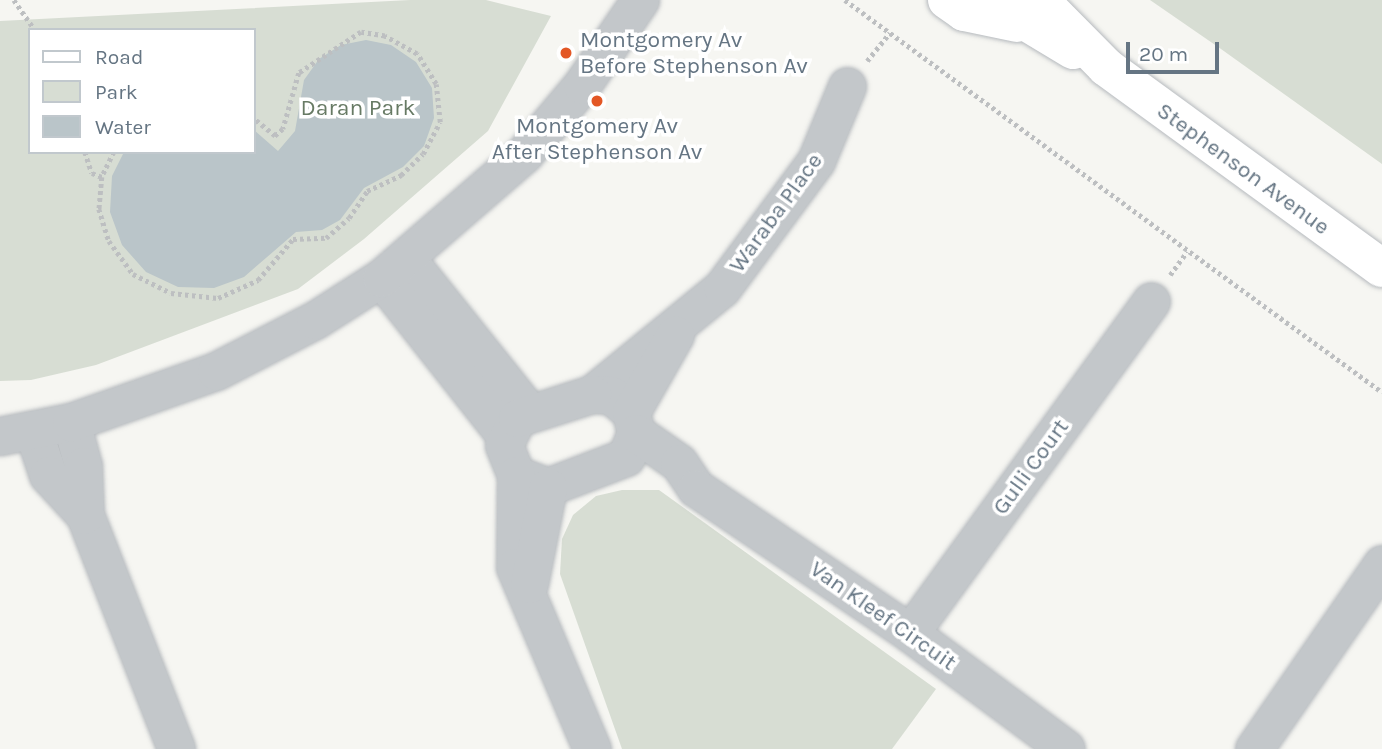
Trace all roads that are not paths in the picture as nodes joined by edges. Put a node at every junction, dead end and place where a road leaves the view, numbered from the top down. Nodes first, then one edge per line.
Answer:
1 (640, 0) edge
2 (947, 0) edge
3 (990, 0) edge
4 (1033, 13) edge
5 (847, 86) dead end
6 (394, 268) junction
7 (1382, 268) edge
8 (1151, 301) dead end
9 (681, 325) junction
10 (592, 394) junction
11 (71, 422) junction
12 (634, 423) junction
13 (517, 424) junction
14 (16, 433) edge
15 (618, 464) junction
16 (532, 481) junction
17 (696, 488) junction
18 (85, 515) junction
19 (1382, 564) edge
20 (910, 633) junction
21 (176, 749) edge
22 (592, 749) edge
23 (1066, 749) edge
24 (1254, 749) edge

1 - 6 street
2 - 4 main road
3 - 4 main road, Stephenson Avenue
4 - 7 main road, Stephenson Avenue
5 - 9 street, Waraba Place
6 - 11 street
6 - 13 street
8 - 20 street, Gulli Court
9 - 10 street, Waraba Place
9 - 12 street, Waraba Place
10 - 12 street, Van Kleef Circuit
10 - 13 street
11 - 14 street
11 - 18 street
12 - 15 street, Waraba Place
12 - 17 street, Van Kleef Circuit
13 - 16 street
14 - 18 street
15 - 16 street
15 - 17 street, Van Kleef Circuit
16 - 22 street
17 - 20 street, Van Kleef Circuit
18 - 21 street
19 - 24 street
20 - 23 street, Van Kleef Circuit

